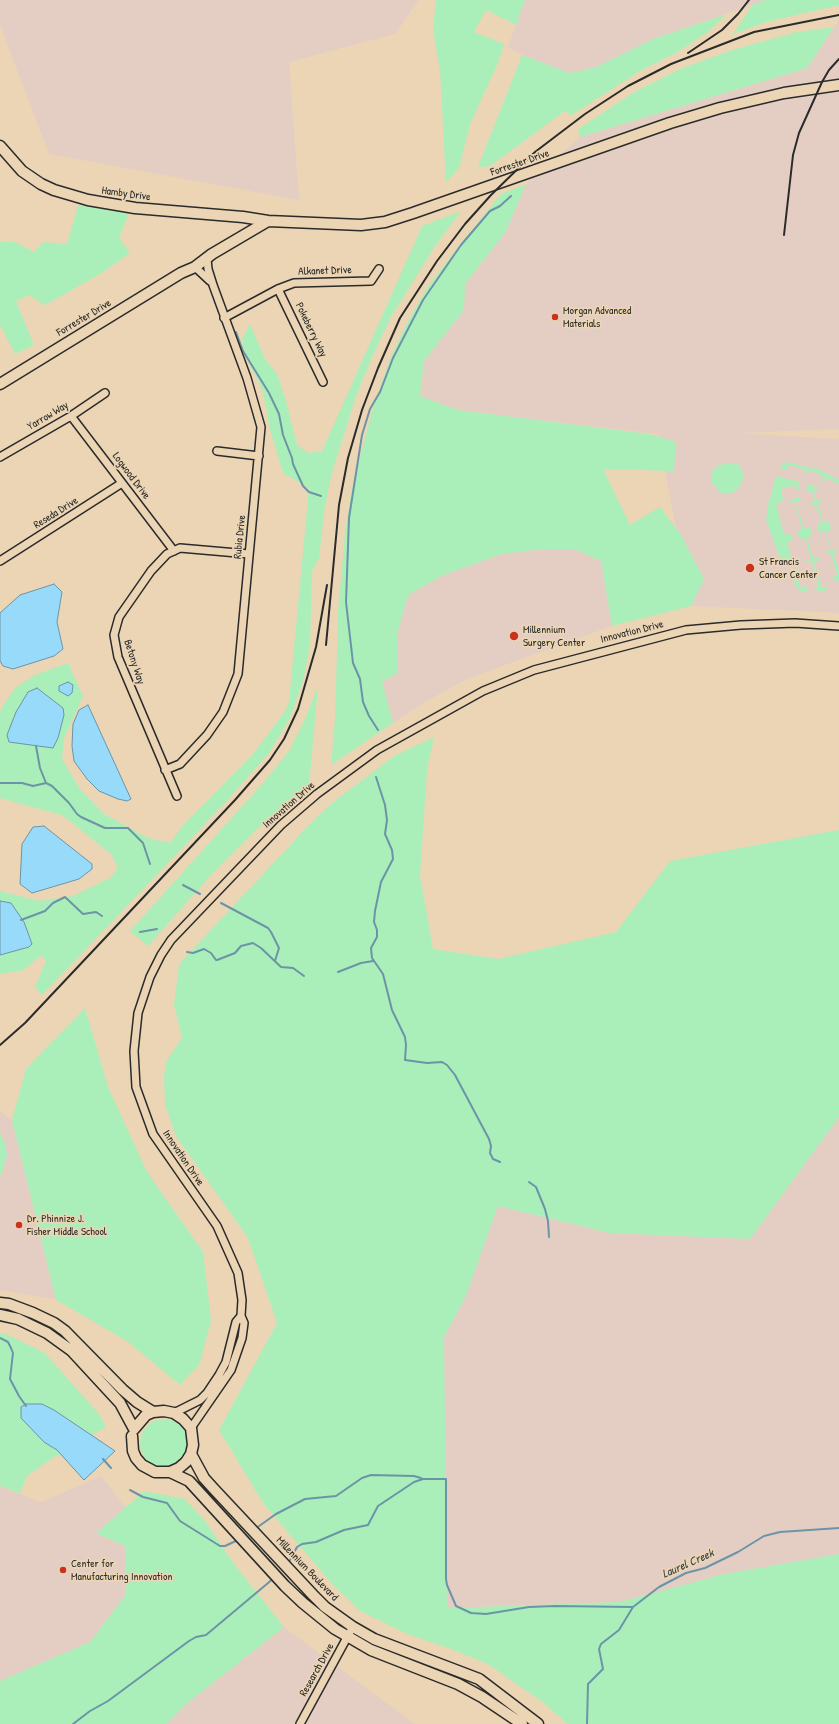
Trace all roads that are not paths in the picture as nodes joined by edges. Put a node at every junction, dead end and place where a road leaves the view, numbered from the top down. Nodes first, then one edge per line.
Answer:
1 (839, 85) edge
2 (0, 146) edge
3 (268, 221) junction
4 (210, 256) junction
5 (195, 267) junction
6 (380, 269) dead end
7 (181, 273) junction
8 (213, 285) junction
9 (278, 289) junction
10 (224, 318) junction
11 (324, 382) dead end
12 (0, 384) edge
13 (105, 393) dead end
14 (71, 416) junction
15 (217, 451) dead end
16 (259, 456) junction
17 (0, 457) edge
18 (122, 483) junction
19 (174, 551) junction
20 (249, 554) junction
21 (0, 561) edge
22 (839, 626) edge
23 (165, 770) junction
24 (177, 796) dead end
25 (0, 1303) edge
26 (0, 1315) edge
27 (241, 1316) junction
28 (154, 1412) junction
29 (174, 1413) junction
30 (191, 1428) junction
31 (133, 1432) junction
32 (191, 1454) junction
33 (170, 1472) junction
34 (353, 1627) junction
35 (348, 1637) junction
36 (300, 1724) edge
37 (522, 1724) edge
38 (538, 1724) edge

1 - 3 street, Forrester Drive
2 - 3 street, Hamby Drive
3 - 4 street, Forrester Drive
4 - 5 street, Forrester Drive
4 - 7 street, Forrester Drive
4 - 8 street, Rubia Drive
5 - 7 street, Forrester Drive
5 - 8 street, Rubia Drive
6 - 9 street, Alkanet Drive
7 - 12 street, Forrester Drive
8 - 10 street, Rubia Drive
9 - 10 street, Alkanet Drive
9 - 11 street, Pokeberry Way
10 - 16 street, Rubia Drive
13 - 14 street, Yarrow Way
14 - 17 street, Yarrow Way
14 - 18 street, Logwood Drive
15 - 16 street
16 - 20 street, Rubia Drive
18 - 19 street, Logwood Drive
18 - 21 street, Reseda Drive
19 - 20 street
19 - 23 street, Betony Way
20 - 23 street, Rubia Drive
22 - 27 street, Innovation Drive
23 - 24 street, Betony Way
25 - 28 street
26 - 31 street
27 - 29 street, Innovation Drive
27 - 30 street, Innovation Drive
28 - 29 street
28 - 31 street
29 - 30 street
30 - 32 street
31 - 33 street
32 - 33 street
32 - 34 street, Millennium Boulevard
33 - 35 street
34 - 35 street, Research Drive
34 - 38 street, Millennium Boulevard
35 - 36 street, Research Drive
35 - 37 street

